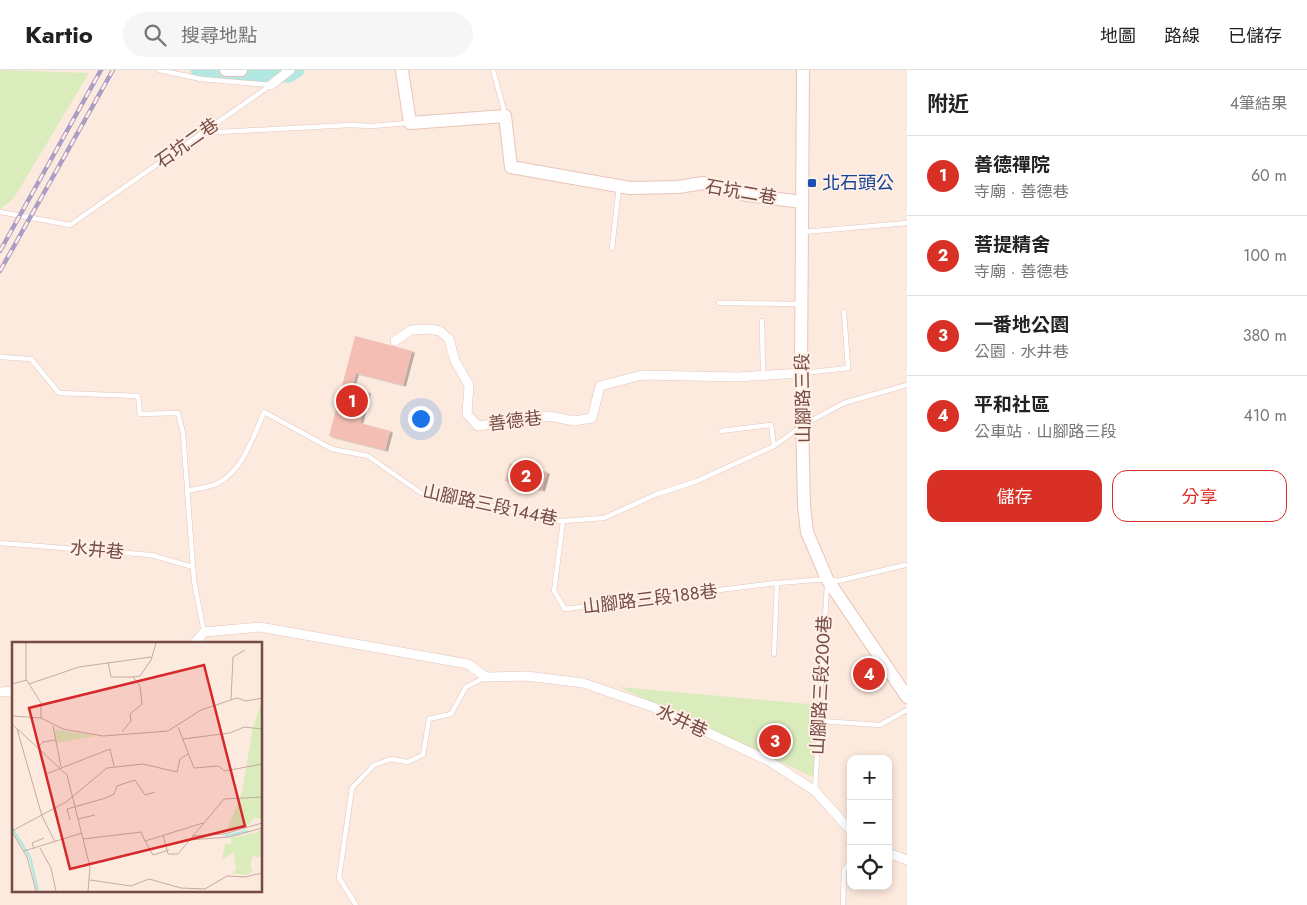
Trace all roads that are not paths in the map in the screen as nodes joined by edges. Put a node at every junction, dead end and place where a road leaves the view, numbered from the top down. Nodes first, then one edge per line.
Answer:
1 (159, 70) edge
2 (226, 70) edge
3 (241, 70) edge
4 (290, 70) edge
5 (402, 70) edge
6 (493, 70) edge
7 (803, 70) edge
8 (271, 85) junction
9 (505, 116) junction
10 (410, 122) junction
11 (202, 133) junction
12 (619, 186) junction
13 (802, 202) junction
14 (0, 212) edge
15 (907, 223) edge
16 (803, 232) junction
17 (612, 248) dead end
18 (719, 303) dead end
19 (803, 304) junction
20 (844, 312) dead end
21 (762, 321) dead end
22 (395, 341) dead end
23 (0, 357) edge
24 (801, 373) junction
25 (763, 375) junction
26 (907, 385) edge
27 (803, 425) junction
28 (721, 431) dead end
29 (774, 446) junction
30 (187, 491) junction
31 (563, 521) junction
32 (0, 543) edge
33 (905, 565) dead end
34 (193, 566) junction
35 (827, 579) junction
36 (777, 583) junction
37 (204, 632) junction
38 (196, 642) edge
39 (774, 654) dead end
40 (486, 677) junction
41 (907, 697) edge
42 (907, 710) edge
43 (820, 721) junction
44 (815, 791) junction
45 (847, 827) edge
46 (892, 854) edge
47 (907, 860) edge
48 (847, 866) edge
49 (356, 905) edge
50 (843, 905) edge

1 - 8 lane
2 - 3 main road
4 - 8 street
5 - 10 main road
6 - 9 lane
7 - 13 main road, 山腳路三段
8 - 11 lane, 石坑二巷
9 - 10 main road
9 - 12 main road, 石坑二巷
10 - 11 lane
11 - 14 lane, 石坑二巷
12 - 13 main road, 石坑二巷
12 - 17 lane
13 - 16 main road, 山腳路三段
15 - 16 lane
16 - 19 main road, 山腳路三段
18 - 19 lane
19 - 24 main road, 山腳路三段
20 - 24 lane
21 - 25 lane
22 - 25 street, 善德巷
23 - 30 lane
24 - 25 street, 善德巷
24 - 27 main road, 山腳路三段
26 - 27 lane, 山腳路三段144巷
27 - 29 lane, 山腳路三段144巷
27 - 35 main road, 山腳路三段
28 - 29 lane
29 - 31 lane, 山腳路三段144巷
30 - 31 lane, 山腳路三段144巷
30 - 34 lane
31 - 36 lane, 山腳路三段188巷
32 - 34 lane, 水井巷
33 - 35 lane, 山腳路三段188巷
34 - 37 lane
35 - 36 lane, 山腳路三段188巷
35 - 41 main road, 山腳路三段
35 - 43 lane, 山腳路三段200巷
36 - 39 lane
37 - 38 street
37 - 40 street
40 - 44 street, 水井巷
40 - 49 lane, 水井巷
42 - 43 lane
43 - 44 lane, 山腳路三段200巷
44 - 45 street, 水井巷
46 - 47 street
48 - 50 lane

